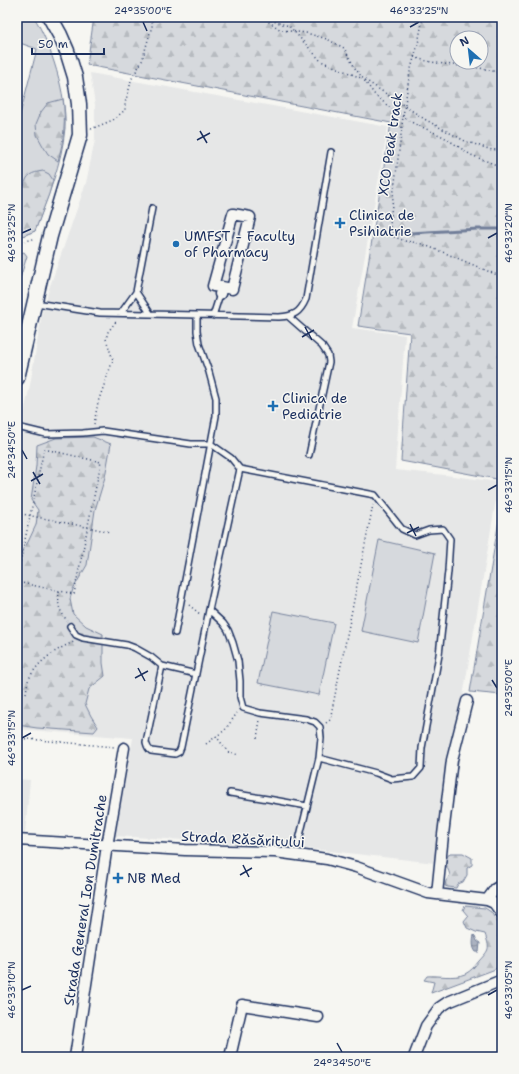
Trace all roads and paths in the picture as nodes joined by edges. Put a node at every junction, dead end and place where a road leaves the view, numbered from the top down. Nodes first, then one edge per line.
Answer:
1 (50, 17) edge
2 (152, 17) edge
3 (259, 17) edge
4 (262, 17) edge
5 (423, 17) edge
6 (265, 19) junction
7 (294, 32) junction
8 (414, 57) junction
9 (502, 74) edge
10 (362, 78) junction
11 (405, 106) junction
12 (403, 116) junction
13 (80, 134) junction
14 (502, 149) edge
15 (331, 152) dead end
16 (502, 163) edge
17 (152, 208) dead end
18 (36, 238) dead end
19 (17, 244) edge
20 (502, 277) edge
21 (221, 291) junction
22 (136, 292) junction
23 (34, 303) junction
24 (122, 313) junction
25 (150, 313) junction
26 (197, 315) junction
27 (213, 316) junction
28 (289, 317) junction
29 (17, 378) edge
30 (94, 426) dead end
31 (17, 427) edge
32 (211, 444) junction
33 (309, 455) dead end
34 (240, 469) junction
35 (375, 495) junction
36 (17, 514) edge
37 (30, 516) junction
38 (88, 527) junction
39 (111, 532) dead end
40 (17, 578) edge
41 (17, 582) edge
42 (58, 591) junction
43 (182, 599) junction
44 (209, 610) junction
45 (207, 620) junction
46 (70, 626) joint
47 (175, 633) dead end
48 (83, 638) junction
49 (162, 666) junction
50 (196, 674) junction
51 (26, 693) dead end
52 (467, 701) dead end
53 (243, 708) junction
54 (260, 713) junction
55 (320, 728) junction
56 (216, 736) junction
57 (17, 738) edge
58 (258, 738) dead end
59 (206, 744) dead end
60 (124, 748) joint
61 (238, 755) dead end
62 (319, 758) junction
63 (230, 793) dead end
64 (307, 806) junction
65 (17, 840) edge
66 (298, 844) dead end
67 (107, 845) junction
68 (502, 885) edge
69 (437, 894) junction
70 (486, 900) junction
71 (502, 914) edge
72 (502, 980) edge
73 (318, 1017) dead end
74 (75, 1057) edge
75 (230, 1057) edge
76 (414, 1057) edge

1 - 13 main road
2 - 13 path
3 - 6 path
4 - 6 path
5 - 8 path, XCO Peak track
6 - 7 path
6 - 7 path
7 - 10 path
7 - 10 path
8 - 9 path
8 - 11 path, XCO Peak track
10 - 11 path
10 - 12 path
11 - 12 path, XCO Peak track
11 - 14 path
12 - 16 path
12 - 20 path, XCO Peak track
13 - 23 main road
15 - 28 lane
17 - 22 lane
18 - 19 path
21 - 21 street
21 - 27 lane
22 - 24 lane
22 - 25 lane
23 - 24 lane
23 - 29 main road
24 - 25 lane
24 - 30 path
25 - 26 lane
26 - 27 lane
26 - 32 lane
27 - 28 lane
28 - 33 lane
31 - 32 lane
32 - 34 lane
32 - 43 lane
34 - 35 lane
34 - 44 lane
35 - 55 path
35 - 62 lane
36 - 37 path
37 - 38 path
37 - 38 path
37 - 40 path
38 - 39 path
38 - 42 path
41 - 42 path
42 - 46 path
43 - 45 path
43 - 47 lane
44 - 45 lane
44 - 53 lane
45 - 50 lane
46 - 48 lane
48 - 49 lane
48 - 51 path
49 - 50 lane
49 - 50 lane
52 - 69 street
53 - 54 lane
53 - 56 path
54 - 55 lane
54 - 58 path
55 - 62 lane
56 - 59 path
56 - 61 path
57 - 60 path
60 - 67 street, Strada General Ion Dumitrache
62 - 64 lane
63 - 64 lane
64 - 66 lane
65 - 67 street, Strada Răsăritului
67 - 69 street, Strada Răsăritului
67 - 74 street, Strada General Ion Dumitrache
68 - 70 street
69 - 70 street, Strada Răsăritului
70 - 71 street
72 - 76 street
73 - 75 street

